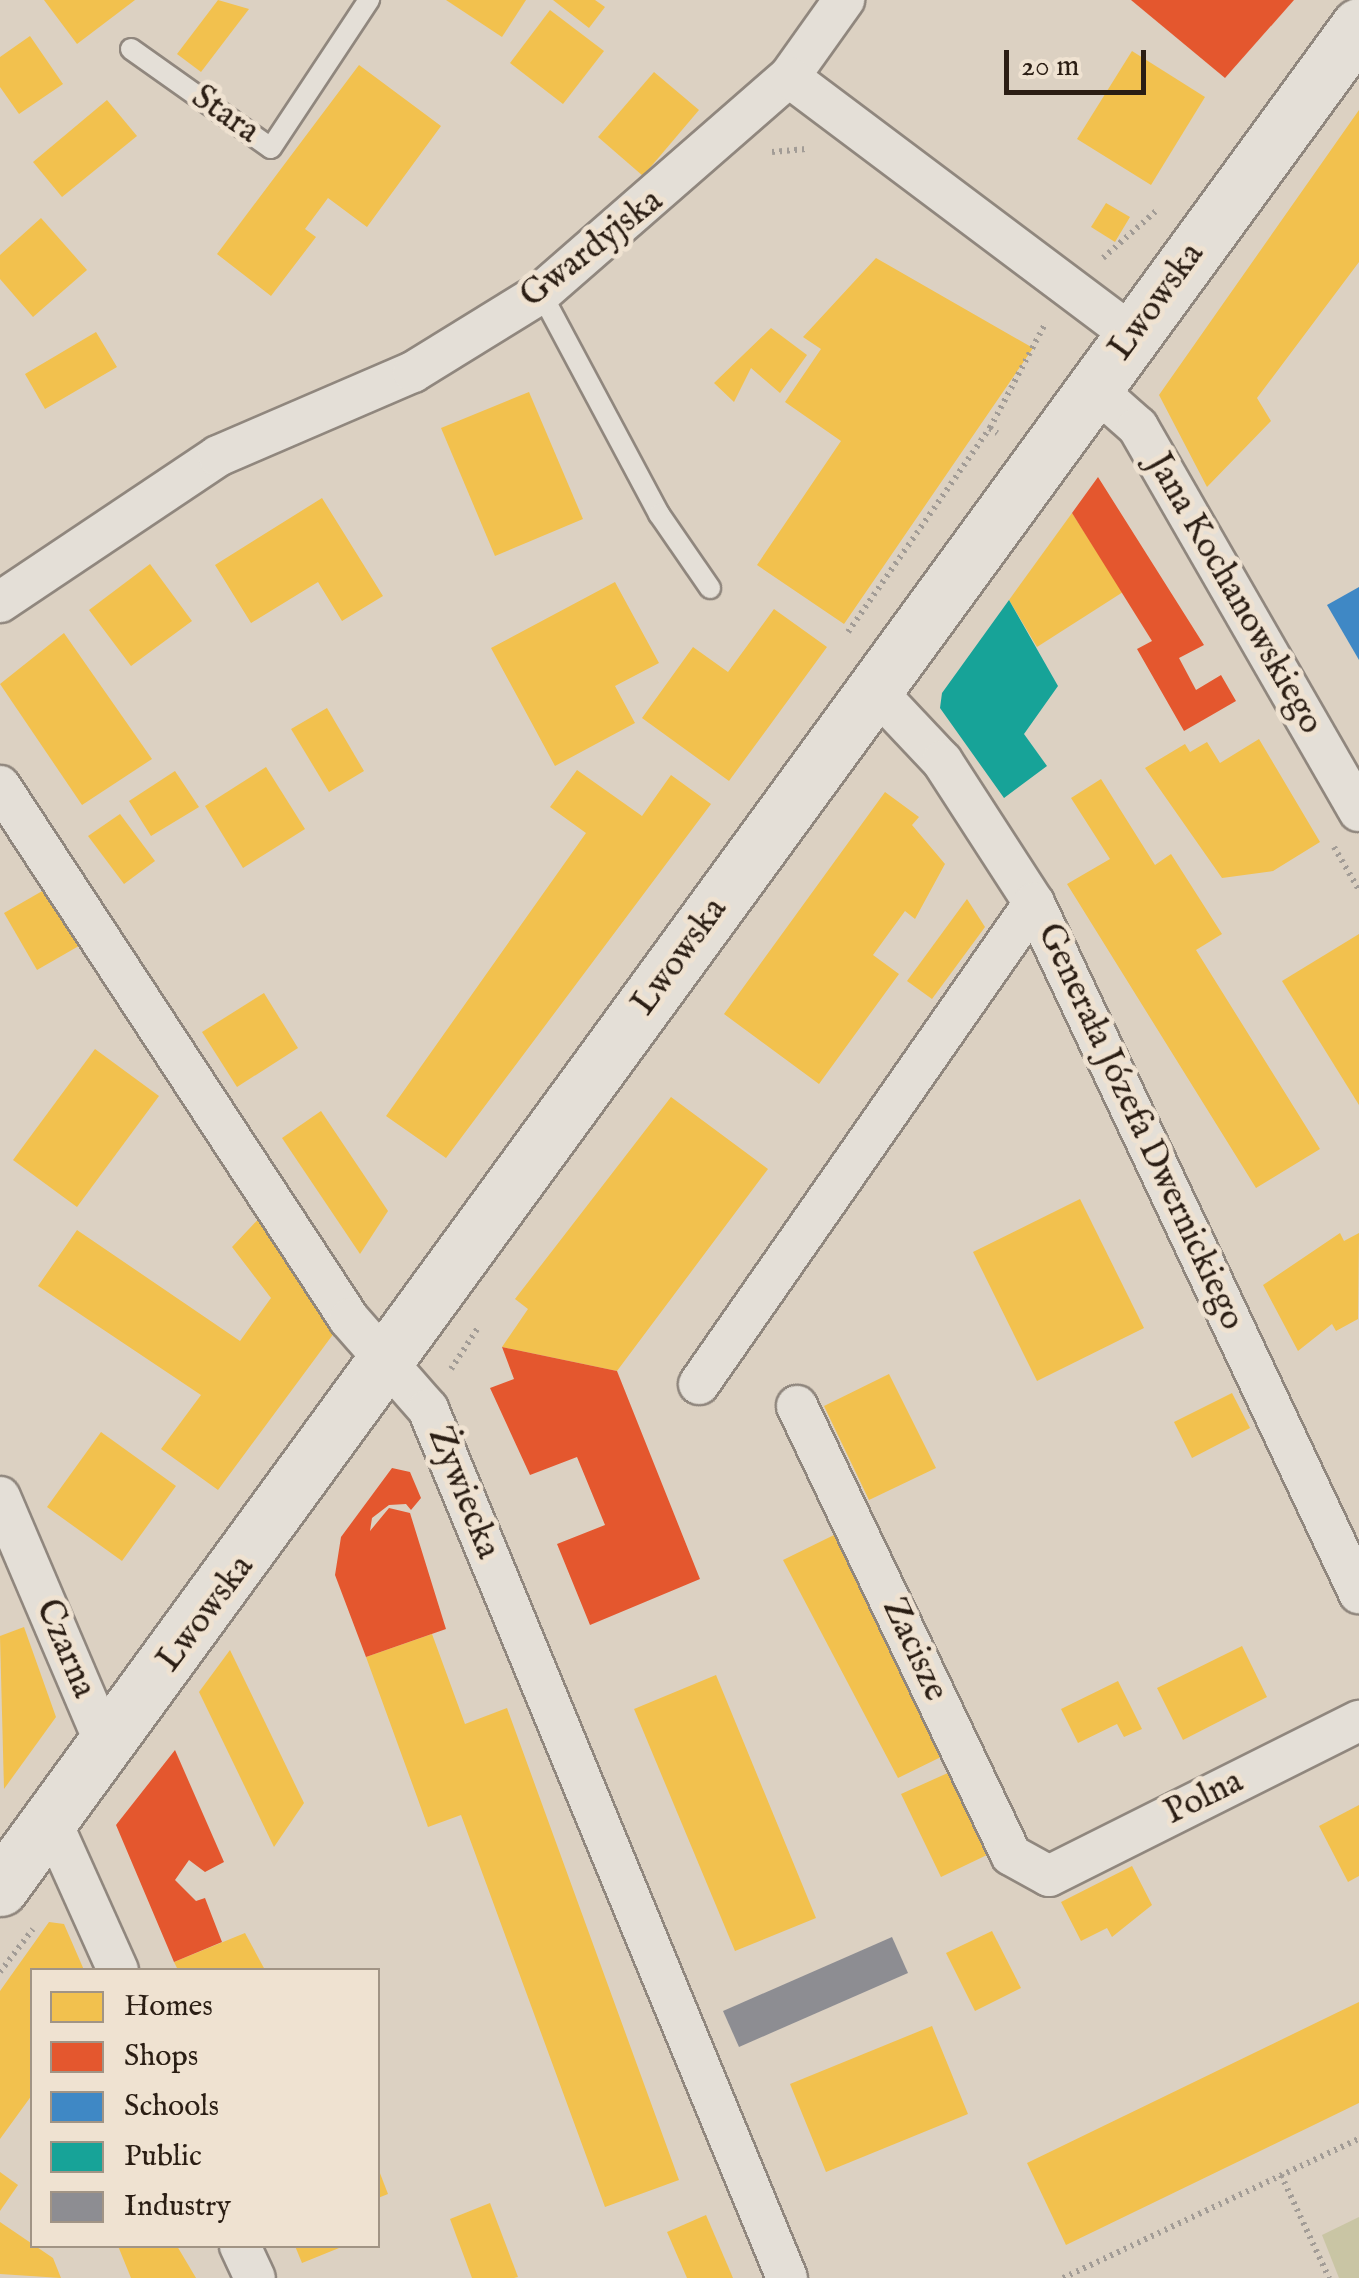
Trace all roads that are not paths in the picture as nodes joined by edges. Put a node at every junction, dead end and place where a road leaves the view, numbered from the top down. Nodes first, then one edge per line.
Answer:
1 (369, 0) edge
2 (844, 0) edge
3 (1359, 26) edge
4 (131, 49) dead end
5 (789, 77) junction
6 (541, 294) junction
7 (1133, 336) junction
8 (1094, 389) junction
9 (710, 588) dead end
10 (0, 602) edge
11 (875, 690) junction
12 (0, 786) edge
13 (1359, 811) edge
14 (1034, 903) junction
15 (390, 1358) junction
16 (699, 1384) dead end
17 (797, 1406) dead end
18 (0, 1497) edge
19 (1359, 1594) edge
20 (1359, 1721) edge
21 (106, 1746) junction
22 (50, 1819) junction
23 (1049, 1876) joint
24 (0, 1888) edge
25 (117, 1968) edge
26 (241, 2248) edge
27 (255, 2278) edge
28 (787, 2278) edge

1 - 4 lane, Stara
2 - 5 street, Gwardyjska
3 - 7 street, Lwowska
5 - 6 street, Gwardyjska
5 - 7 street
6 - 9 lane
6 - 10 street, Gwardyjska
7 - 8 street, Lwowska
8 - 11 street, Lwowska
8 - 13 street, Jana Kochanowskiego
11 - 14 street, Generała Józefa Dwernickiego
11 - 15 street, Lwowska
12 - 15 street, Żywiecka
14 - 16 street
14 - 19 street, Generała Józefa Dwernickiego
15 - 21 street, Lwowska
15 - 28 street, Żywiecka
17 - 23 street, Zacisze
18 - 21 street, Czarna
20 - 23 street, Polna
21 - 22 street, Lwowska
22 - 24 street, Lwowska
22 - 25 street
26 - 27 street

